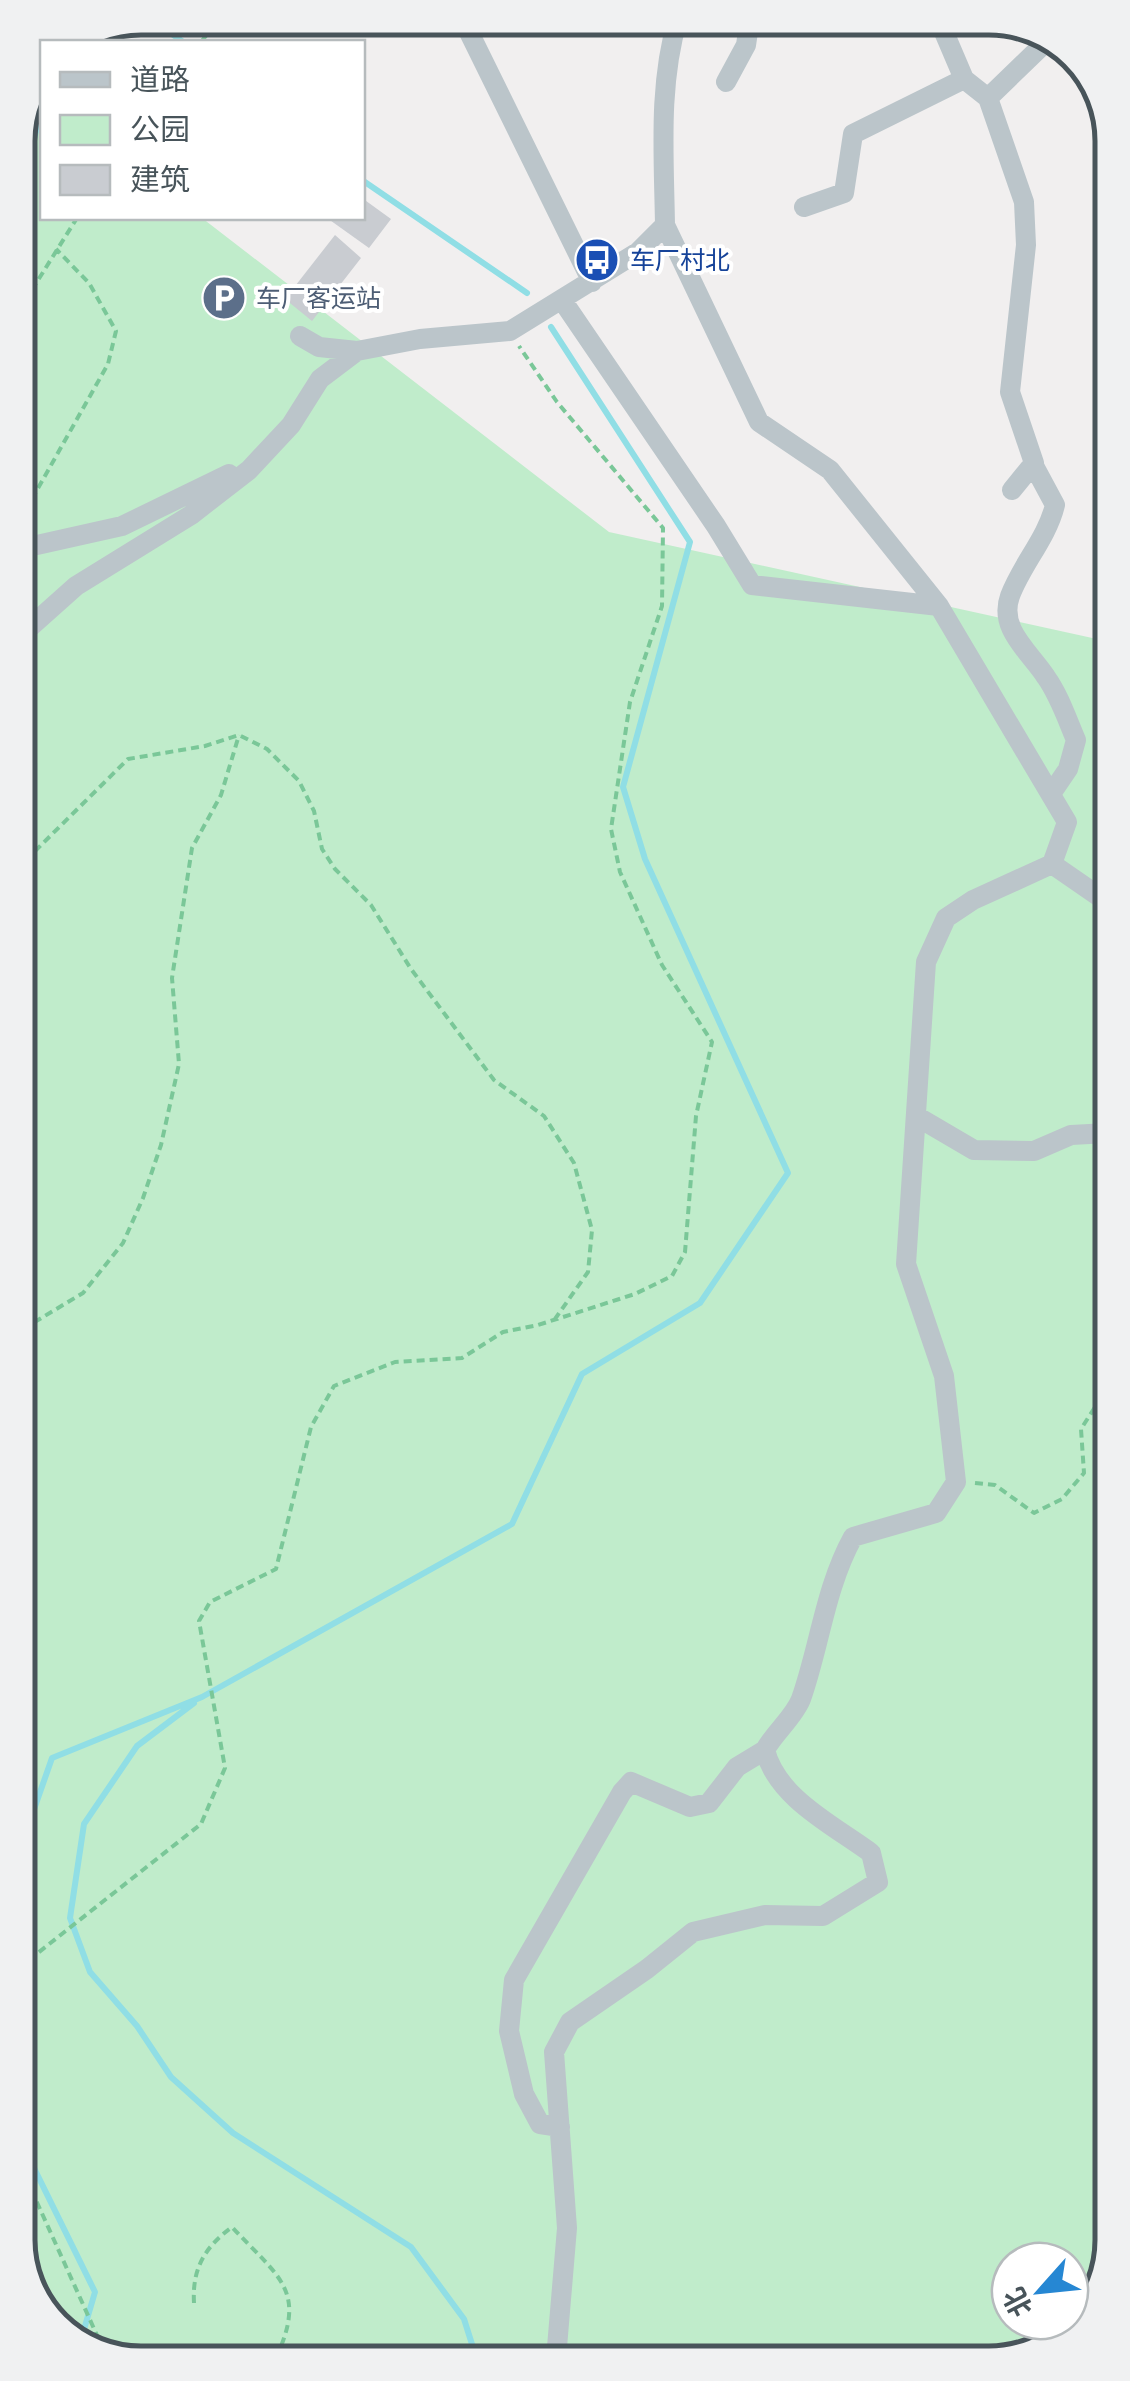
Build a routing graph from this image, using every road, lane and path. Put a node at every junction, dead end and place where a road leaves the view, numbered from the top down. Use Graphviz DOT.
graph roads {
  1 [pos="470,35"];
  2 [pos="673,35"];
  3 [pos="747,35"];
  4 [pos="945,35"];
  5 [pos="1040,48"];
  6 [pos="964,79"];
  7 [pos="726,82"];
  8 [pos="988,98"];
  9 [pos="804,207"];
  10 [pos="76,220"];
  11 [pos="664,225"];
  12 [pos="56,249"];
  13 [pos="592,282"];
  14 [pos="35,284"];
  15 [pos="562,300"];
  16 [pos="510,331"];
  17 [pos="300,336"];
  18 [pos="357,351"];
  19 [pos="262,456"];
  20 [pos="1033,464"];
  21 [pos="1012,490"];
  22 [pos="35,494"];
  23 [pos="35,546"];
  24 [pos="939,606"];
  25 [pos="35,623"];
  26 [pos="239,734"];
  27 [pos="1051,794"];
  28 [pos="35,851"];
  29 [pos="1052,864"];
  30 [pos="1095,894"];
  31 [pos="916,1116"];
  32 [pos="1095,1133"];
  33 [pos="554,1320"];
  34 [pos="35,1322"];
  35 [pos="1095,1407"];
  36 [pos="956,1482"];
  37 [pos="766,1750"];
  38 [pos="35,1955"];
  39 [pos="560,2127"];
  40 [pos="35,2198"];
  41 [pos="194,2303"];
  42 [pos="97,2336"];
  43 [pos="282,2346"];
  44 [pos="557,2346"];
  1 -- 13 [label="street"];
  2 -- 11 [label="street"];
  3 -- 7 [label="street"];
  4 -- 6 [label="street"];
  5 -- 8 [label="street"];
  6 -- 8 [label="street"];
  6 -- 9 [label="street"];
  8 -- 20 [label="street"];
  10 -- 12 [label="path"];
  11 -- 13 [label="street"];
  11 -- 24 [label="street"];
  12 -- 14 [label="path"];
  12 -- 22 [label="path"];
  13 -- 15 [label="street"];
  15 -- 16 [label="street"];
  15 -- 24 [label="street"];
  16 -- 18 [label="street"];
  16 -- 33 [label="path"];
  17 -- 18 [label="street"];
  18 -- 19 [label="street"];
  19 -- 23 [label="street"];
  19 -- 25 [label="street"];
  20 -- 21 [label="street"];
  20 -- 27 [label="street"];
  24 -- 27 [label="street"];
  26 -- 28 [label="path"];
  26 -- 33 [label="path"];
  26 -- 34 [label="path"];
  27 -- 29 [label="street"];
  29 -- 30 [label="street"];
  29 -- 31 [label="street"];
  31 -- 32 [label="street"];
  31 -- 36 [label="street"];
  33 -- 38 [label="path"];
  35 -- 36 [label="path"];
  36 -- 37 [label="street"];
  37 -- 39 [label="street"];
  37 -- 39 [label="street"];
  39 -- 44 [label="street"];
  40 -- 42 [label="path"];
  41 -- 43 [label="path"];
}
